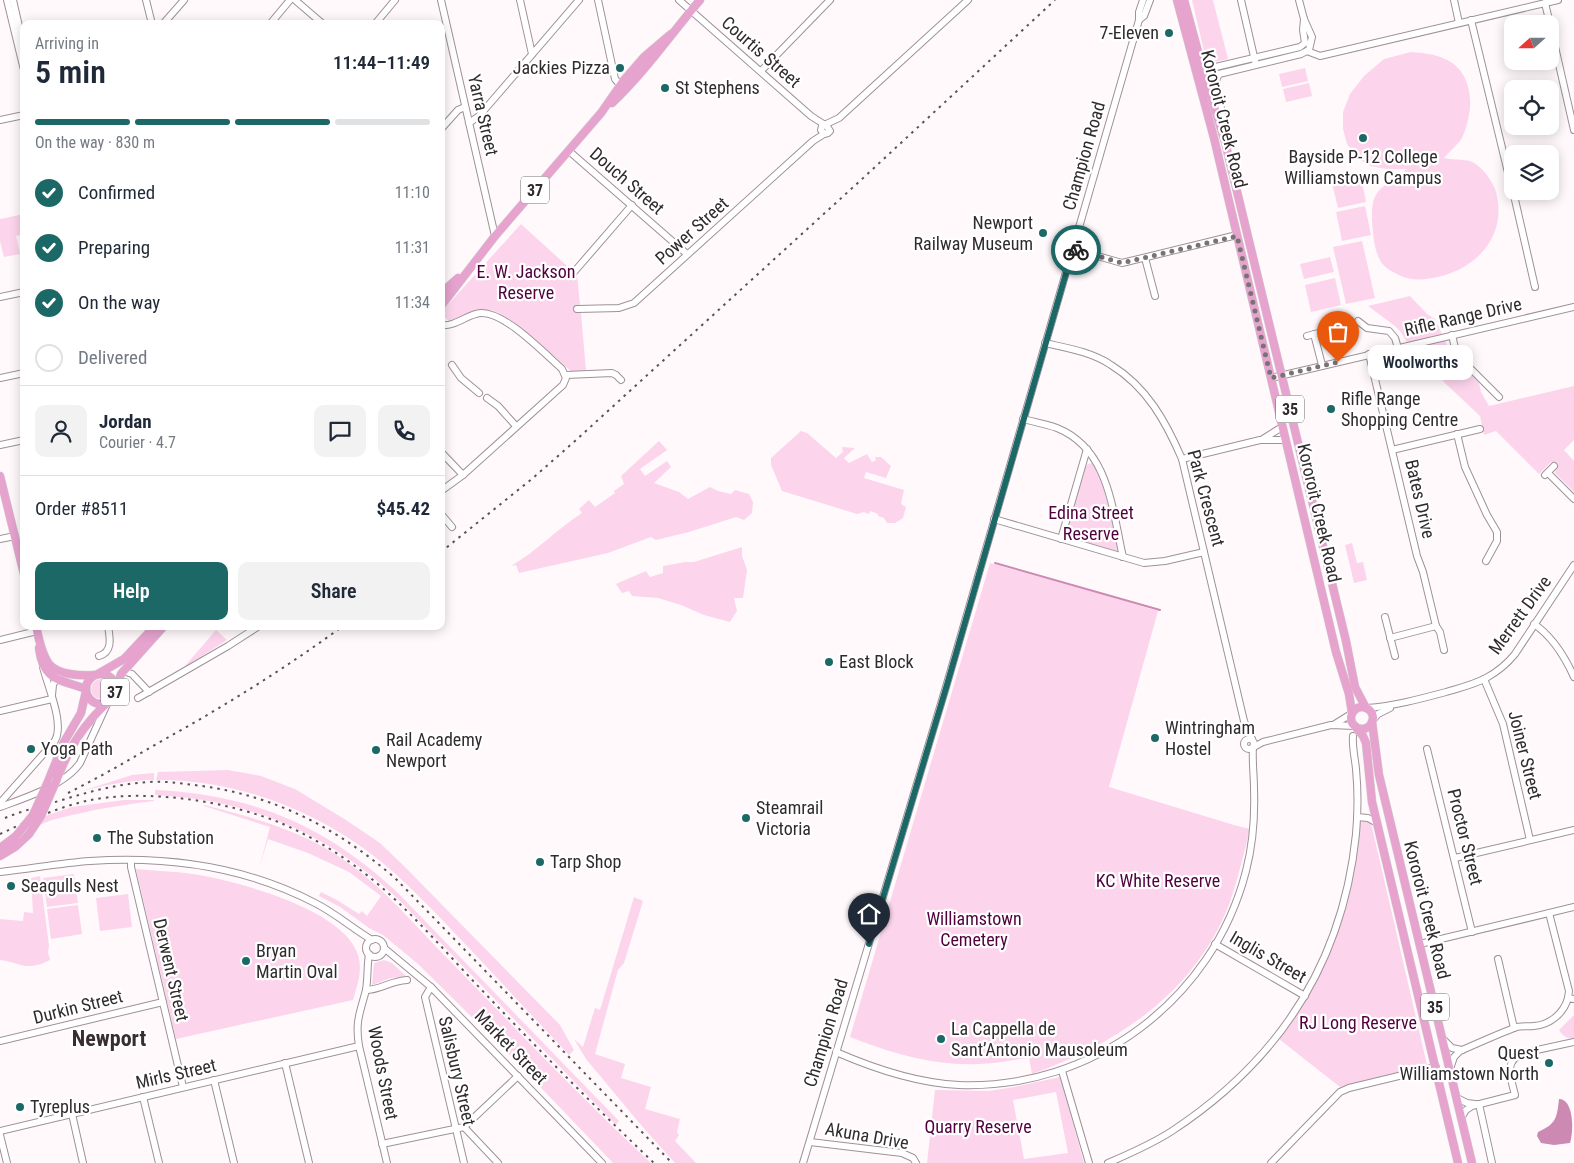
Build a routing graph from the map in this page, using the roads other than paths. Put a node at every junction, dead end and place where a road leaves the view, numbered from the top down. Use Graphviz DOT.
graph roads {
  1 [pos="7,0"];
  2 [pos="13,0"];
  3 [pos="146,0"];
  4 [pos="184,0"];
  5 [pos="290,0"];
  6 [pos="295,0"];
  7 [pos="395,0"];
  8 [pos="441,0"];
  9 [pos="520,0"];
  10 [pos="579,0"];
  11 [pos="598,0"];
  12 [pos="679,0"];
  13 [pos="700,0"];
  14 [pos="830,0"];
  15 [pos="968,0"];
  16 [pos="1143,0"];
  17 [pos="1150,0"];
  18 [pos="1177,0"];
  19 [pos="1184,0"];
  20 [pos="1240,0"];
  21 [pos="1299,0"];
  22 [pos="1454,0"];
  23 [pos="1558,0"];
  24 [pos="1545,3"];
  25 [pos="691,11"];
  26 [pos="1548,15"];
  27 [pos="151,20"];
  28 [pos="166,20"];
  29 [pos="273,20"];
  30 [pos="318,20"];
  31 [pos="378,20"];
  32 [pos="1139,20"];
  33 [pos="1471,20"];
  34 [pos="1459,23"];
  35 [pos="20,31"];
  36 [pos="1308,47"];
  37 [pos="20,54"];
  38 [pos="532,54"];
  39 [pos="1255,61"];
  40 [pos="1559,64"];
  41 [pos="1202,70"];
  42 [pos="761,71"];
  43 [pos="622,88"];
  44 [pos="466,107"];
  45 [pos="20,116"];
  46 [pos="0,120"];
  47 [pos="469,123"];
  48 [pos="445,125"];
  49 [pos="825,129"];
  50 [pos="1574,130"];
  51 [pos="1222,131"];
  52 [pos="1214,138"];
  53 [pos="569,151"];
  54 [pos="1504,154"];
  55 [pos="1515,200"];
  56 [pos="632,206"];
  57 [pos="495,236"];
  58 [pos="1237,236"];
  59 [pos="1073,249"];
  60 [pos="687,254"];
  61 [pos="1145,258"];
  62 [pos="469,268"];
  63 [pos="574,272"];
  64 [pos="1535,287"];
  65 [pos="445,289"];
  66 [pos="20,293"];
  67 [pos="1155,296"];
  68 [pos="0,297"];
  69 [pos="445,301"];
  70 [pos="1574,307"];
  71 [pos="577,309"];
  72 [pos="1358,321"];
  73 [pos="445,322"];
  74 [pos="454,324"];
  75 [pos="445,326"];
  76 [pos="1322,332"];
  77 [pos="1452,335"];
  78 [pos="1045,343"];
  79 [pos="1398,348"];
  80 [pos="1369,354"];
  81 [pos="452,365"];
  82 [pos="1322,365"];
  83 [pos="20,374"];
  84 [pos="1282,375"];
  85 [pos="566,376"];
  86 [pos="0,378"];
  87 [pos="1271,378"];
  88 [pos="621,380"];
  89 [pos="1490,388"];
  90 [pos="479,393"];
  91 [pos="1483,393"];
  92 [pos="1499,397"];
  93 [pos="487,398"];
  94 [pos="1023,419"];
  95 [pos="516,426"];
  96 [pos="1282,427"];
  97 [pos="1480,429"];
  98 [pos="1294,430"];
  99 [pos="1457,434"];
  100 [pos="1260,440"];
  101 [pos="20,441"];
  102 [pos="1286,442"];
  103 [pos="0,445"];
  104 [pos="1087,449"];
  105 [pos="1392,450"];
  106 [pos="445,456"];
  107 [pos="1182,459"];
  108 [pos="1554,466"];
  109 [pos="463,475"];
  110 [pos="0,476"];
  111 [pos="445,488"];
  112 [pos="1574,499"];
  113 [pos="445,519"];
  114 [pos="994,519"];
  115 [pos="452,528"];
  116 [pos="14,536"];
  117 [pos="0,539"];
  118 [pos="1061,539"];
  119 [pos="1204,552"];
  120 [pos="1123,557"];
  121 [pos="20,559"];
  122 [pos="1486,561"];
  123 [pos="1574,565"];
  124 [pos="1385,617"];
  125 [pos="1534,624"];
  126 [pos="1436,626"];
  127 [pos="34,630"];
  128 [pos="37,630"];
  129 [pos="37,630"];
  130 [pos="108,630"];
  131 [pos="151,630"];
  132 [pos="160,630"];
  133 [pos="253,630"];
  134 [pos="1390,638"];
  135 [pos="0,640"];
  136 [pos="1444,650"];
  137 [pos="99,656"];
  138 [pos="1395,656"];
  139 [pos="42,665"];
  140 [pos="62,671"];
  141 [pos="123,671"];
  142 [pos="97,674"];
  143 [pos="1574,677"];
  144 [pos="55,678"];
  145 [pos="1484,679"];
  146 [pos="116,689"];
  147 [pos="86,690"];
  148 [pos="149,692"];
  149 [pos="138,698"];
  150 [pos="52,699"];
  151 [pos="110,701"];
  152 [pos="1400,704"];
  153 [pos="1366,708"];
  154 [pos="0,711"];
  155 [pos="1352,714"];
  156 [pos="1372,721"];
  157 [pos="1331,725"];
  158 [pos="1355,726"];
  159 [pos="1353,736"];
  160 [pos="1250,744"];
  161 [pos="1428,749"];
  162 [pos="14,789"];
  163 [pos="21,799"];
  164 [pos="0,805"];
  165 [pos="1373,807"];
  166 [pos="1357,817"];
  167 [pos="1377,823"];
  168 [pos="1574,830"];
  169 [pos="1530,840"];
  170 [pos="0,848"];
  171 [pos="0,856"];
  172 [pos="1455,858"];
  173 [pos="131,860"];
  174 [pos="0,872"];
  175 [pos="1574,907"];
  176 [pos="1549,913"];
  177 [pos="350,927"];
  178 [pos="1472,932"];
  179 [pos="372,940"];
  180 [pos="1215,944"];
  181 [pos="1420,944"];
  182 [pos="367,946"];
  183 [pos="384,948"];
  184 [pos="369,954"];
  185 [pos="378,956"];
  186 [pos="394,957"];
  187 [pos="1498,959"];
  188 [pos="368,969"];
  189 [pos="407,980"];
  190 [pos="432,987"];
  191 [pos="366,990"];
  192 [pos="1305,996"];
  193 [pos="1571,998"];
  194 [pos="163,1002"];
  195 [pos="1514,1028"];
  196 [pos="1443,1038"];
  197 [pos="0,1041"];
  198 [pos="1574,1042"];
  199 [pos="359,1046"];
  200 [pos="1463,1050"];
  201 [pos="836,1052"];
  202 [pos="285,1063"];
  203 [pos="1436,1068"];
  204 [pos="1450,1069"];
  205 [pos="1062,1070"];
  206 [pos="518,1076"];
  207 [pos="214,1080"];
  208 [pos="182,1087"];
  209 [pos="143,1097"];
  210 [pos="1457,1098"];
  211 [pos="1478,1104"];
  212 [pos="72,1114"];
  213 [pos="1462,1118"];
  214 [pos="464,1127"];
  215 [pos="455,1128"];
  216 [pos="0,1131"];
  217 [pos="0,1135"];
  218 [pos="810,1142"];
  219 [pos="382,1144"];
  220 [pos="7,1163"];
  221 [pos="83,1163"];
  222 [pos="158,1163"];
  223 [pos="234,1163"];
  224 [pos="309,1163"];
  225 [pos="387,1163"];
  226 [pos="464,1163"];
  227 [pos="498,1163"];
  228 [pos="602,1163"];
  229 [pos="803,1163"];
  230 [pos="916,1163"];
  231 [pos="1089,1163"];
  232 [pos="1108,1163"];
  233 [pos="1271,1163"];
  234 [pos="1458,1163"];
  235 [pos="1472,1163"];
  236 [pos="1492,1163"];
  1 -- 37 [label="street"];
  2 -- 35 [label="street"];
  3 -- 27 [label="street"];
  4 -- 28 [label="street"];
  5 -- 29 [label="street"];
  6 -- 30 [label="street"];
  7 -- 31 [label="street"];
  8 -- 44 [label="street, Yarra Street"];
  9 -- 38 [label="street"];
  10 -- 38 [label="street"];
  11 -- 43 [label="street"];
  12 -- 25 [label="street, Courtis Street"];
  13 -- 25 [label="main road, 37"];
  14 -- 42 [label="street"];
  15 -- 49 [label="street, Power Street"];
  16 -- 32 [label="street, Champion Road"];
  17 -- 32 [label="street, Champion Road"];
  18 -- 52 [label="main road, Kororoit Creek Road / 35"];
  19 -- 41 [label="main road, Kororoit Creek Road / 35"];
  20 -- 39 [label="street"];
  21 -- 36 [label="street"];
  22 -- 34 [label="street"];
  23 -- 24 [label="street"];
  24 -- 26 [label="street"];
  24 -- 33 [label="street"];
  25 -- 42 [label="street, Courtis Street"];
  25 -- 43 [label="main road, 37"];
  32 -- 59 [label="street, Champion Road"];
  33 -- 34 [label="street"];
  33 -- 54 [label="street"];
  34 -- 36 [label="street"];
  36 -- 39 [label="street"];
  38 -- 47 [label="street"];
  39 -- 41 [label="street"];
  39 -- 51 [label="street"];
  40 -- 50 [label="street"];
  41 -- 51 [label="main road, Kororoit Creek Road / 35"];
  42 -- 49 [label="street, Courtis Street"];
  43 -- 53 [label="main road, 37"];
  44 -- 47 [label="street, Yarra Street"];
  44 -- 48 [label="street"];
  45 -- 46 [label="street"];
  47 -- 57 [label="street, Yarra Street"];
  49 -- 60 [label="street, Power Street"];
  51 -- 52 [label="main road"];
  51 -- 84 [label="main road, Kororoit Creek Road / 35"];
  52 -- 58 [label="main road, Kororoit Creek Road / 35"];
  53 -- 56 [label="street, Douch Street"];
  53 -- 57 [label="main road, 37"];
  55 -- 64 [label="street"];
  56 -- 60 [label="street, Douch Street"];
  56 -- 63 [label="street"];
  57 -- 62 [label="main road, 37"];
  58 -- 61 [label="street"];
  58 -- 87 [label="main road, Kororoit Creek Road / 35"];
  59 -- 61 [label="street"];
  59 -- 78 [label="street, Champion Road"];
  60 -- 71 [label="street, Power Street"];
  61 -- 67 [label="street"];
  62 -- 65 [label="main road, 37"];
  62 -- 69 [label="main road, 37"];
  66 -- 68 [label="street"];
  70 -- 77 [label="street, Rifle Range Drive"];
  72 -- 79 [label="street"];
  73 -- 74 [label="street"];
  74 -- 75 [label="street"];
  74 -- 85 [label="street"];
  76 -- 82 [label="street"];
  77 -- 79 [label="street, Rifle Range Drive"];
  77 -- 89 [label="street"];
  78 -- 94 [label="street, Champion Road"];
  78 -- 107 [label="street, Park Crescent"];
  79 -- 80 [label="street, Rifle Range Drive"];
  80 -- 82 [label="street, Rifle Range Drive"];
  80 -- 105 [label="street, Bates Drive"];
  81 -- 90 [label="street"];
  82 -- 84 [label="street, Rifle Range Drive"];
  83 -- 86 [label="street"];
  84 -- 87 [label="street, Rifle Range Drive"];
  84 -- 98 [label="main road, Kororoit Creek Road / 35"];
  85 -- 88 [label="street"];
  85 -- 95 [label="street"];
  87 -- 96 [label="main road, Kororoit Creek Road / 35"];
  89 -- 91 [label="street"];
  89 -- 92 [label="street"];
  93 -- 95 [label="street"];
  94 -- 104 [label="street"];
  94 -- 114 [label="street, Champion Road"];
  95 -- 109 [label="street"];
  96 -- 100 [label="street"];
  96 -- 102 [label="main road, Kororoit Creek Road / 35"];
  97 -- 99 [label="street"];
  98 -- 102 [label="main road"];
  98 -- 153 [label="main road, Kororoit Creek Road / 35"];
  99 -- 105 [label="street"];
  99 -- 122 [label="street"];
  100 -- 102 [label="street"];
  100 -- 107 [label="street"];
  101 -- 103 [label="street"];
  102 -- 155 [label="main road, Kororoit Creek Road / 35"];
  104 -- 118 [label="street"];
  104 -- 120 [label="street"];
  105 -- 126 [label="street, Bates Drive"];
  106 -- 109 [label="street"];
  107 -- 119 [label="street, Park Crescent"];
  108 -- 112 [label="street"];
  109 -- 111 [label="street"];
  110 -- 116 [label="main road"];
  113 -- 115 [label="street"];
  114 -- 118 [label="street"];
  114 -- 201 [label="street, Champion Road"];
  116 -- 117 [label="street"];
  116 -- 121 [label="main road"];
  118 -- 120 [label="street"];
  119 -- 120 [label="street"];
  119 -- 160 [label="street, Park Crescent"];
  123 -- 125 [label="street, Merrett Drive"];
  124 -- 134 [label="street"];
  125 -- 143 [label="street"];
  125 -- 145 [label="street, Merrett Drive"];
  126 -- 134 [label="street"];
  126 -- 136 [label="street, Bates Drive"];
  127 -- 135 [label="street"];
  128 -- 139 [label="main road"];
  129 -- 140 [label="main road"];
  130 -- 137 [label="street"];
  131 -- 142 [label="main road, 37"];
  132 -- 141 [label="main road, 37"];
  133 -- 148 [label="street"];
  134 -- 138 [label="street"];
  139 -- 144 [label="main road"];
  139 -- 150 [label="street"];
  140 -- 142 [label="main road"];
  140 -- 144 [label="street"];
  141 -- 146 [label="main road, 37"];
  141 -- 148 [label="street"];
  142 -- 146 [label="main road, 37"];
  142 -- 147 [label="main road, 37"];
  144 -- 147 [label="main road"];
  144 -- 150 [label="street"];
  145 -- 152 [label="street, Merrett Drive"];
  145 -- 169 [label="street, Joiner Street"];
  146 -- 151 [label="main road, 37"];
  147 -- 151 [label="main road, 37"];
  147 -- 170 [label="main road, 37, bridge"];
  148 -- 149 [label="street"];
  150 -- 154 [label="street"];
  150 -- 162 [label="street"];
  151 -- 163 [label="street"];
  151 -- 171 [label="main road, 37, bridge"];
  152 -- 153 [label="street, Merrett Drive"];
  152 -- 156 [label="street, Merrett Drive"];
  153 -- 155 [label="main road"];
  153 -- 156 [label="main road, 35"];
  155 -- 157 [label="street"];
  155 -- 158 [label="main road, 35"];
  156 -- 158 [label="main road"];
  156 -- 181 [label="main road, Kororoit Creek Road / 35"];
  157 -- 158 [label="street"];
  157 -- 160 [label="street"];
  158 -- 165 [label="main road, Kororoit Creek Road / 35"];
  159 -- 166 [label="street"];
  160 -- 180 [label="street"];
  161 -- 172 [label="street, Proctor Street"];
  162 -- 163 [label="street"];
  162 -- 164 [label="street"];
  163 -- 164 [label="street"];
  165 -- 166 [label="street"];
  165 -- 167 [label="main road, Kororoit Creek Road / 35"];
  166 -- 167 [label="street"];
  166 -- 192 [label="street"];
  167 -- 203 [label="main road, Kororoit Creek Road / 35"];
  168 -- 169 [label="street"];
  169 -- 172 [label="street"];
  172 -- 178 [label="street, Proctor Street"];
  173 -- 174 [label="street"];
  173 -- 177 [label="street"];
  173 -- 194 [label="street, Derwent Street"];
  175 -- 176 [label="street"];
  176 -- 178 [label="street"];
  176 -- 193 [label="street"];
  177 -- 179 [label="street"];
  177 -- 182 [label="street"];
  178 -- 181 [label="street"];
  179 -- 182 [label="street"];
  179 -- 183 [label="street"];
  180 -- 192 [label="street, Inglis Street"];
  180 -- 205 [label="street"];
  181 -- 196 [label="main road, Kororoit Creek Road / 35"];
  182 -- 184 [label="street"];
  183 -- 185 [label="street"];
  183 -- 186 [label="street, Market Street"];
  184 -- 185 [label="street"];
  184 -- 188 [label="street, Woods Street"];
  185 -- 186 [label="street, Market Street"];
  185 -- 188 [label="street, Woods Street"];
  186 -- 190 [label="street, Market Street"];
  187 -- 195 [label="street"];
  188 -- 191 [label="street, Woods Street"];
  189 -- 191 [label="street"];
  190 -- 206 [label="street, Market Street"];
  190 -- 215 [label="street, Salisbury Street"];
  191 -- 199 [label="street, Woods Street"];
  192 -- 232 [label="street"];
  193 -- 195 [label="street"];
  194 -- 197 [label="street, Durkin Street"];
  194 -- 208 [label="street, Derwent Street"];
  195 -- 200 [label="street"];
  196 -- 200 [label="street"];
  196 -- 204 [label="main road, Kororoit Creek Road / 35"];
  198 -- 211 [label="street"];
  199 -- 202 [label="street, Mirls Street"];
  199 -- 219 [label="street, Woods Street"];
  200 -- 204 [label="street"];
  201 -- 205 [label="street"];
  201 -- 218 [label="street, Champion Road"];
  202 -- 207 [label="street, Mirls Street"];
  202 -- 224 [label="street"];
  203 -- 233 [label="street"];
  203 -- 234 [label="main road, Kororoit Creek Road / 35"];
  204 -- 210 [label="main road, Kororoit Creek Road / 35"];
  205 -- 231 [label="street"];
  206 -- 214 [label="street"];
  206 -- 228 [label="street, Market Street"];
  207 -- 208 [label="street, Mirls Street"];
  207 -- 223 [label="street"];
  208 -- 209 [label="street, Mirls Street"];
  209 -- 212 [label="street, Mirls Street"];
  209 -- 222 [label="street"];
  210 -- 211 [label="street"];
  210 -- 213 [label="main road, Kororoit Creek Road / 35"];
  211 -- 213 [label="street"];
  211 -- 236 [label="street"];
  212 -- 216 [label="street, Mirls Street"];
  212 -- 221 [label="street"];
  213 -- 235 [label="main road, Kororoit Creek Road / 35"];
  214 -- 215 [label="street"];
  214 -- 227 [label="street"];
  215 -- 219 [label="street"];
  215 -- 226 [label="street, Salisbury Street"];
  217 -- 220 [label="street"];
  218 -- 229 [label="street, Champion Road"];
  218 -- 230 [label="street, Akuna Drive"];
  219 -- 225 [label="street, Woods Street"];
}
